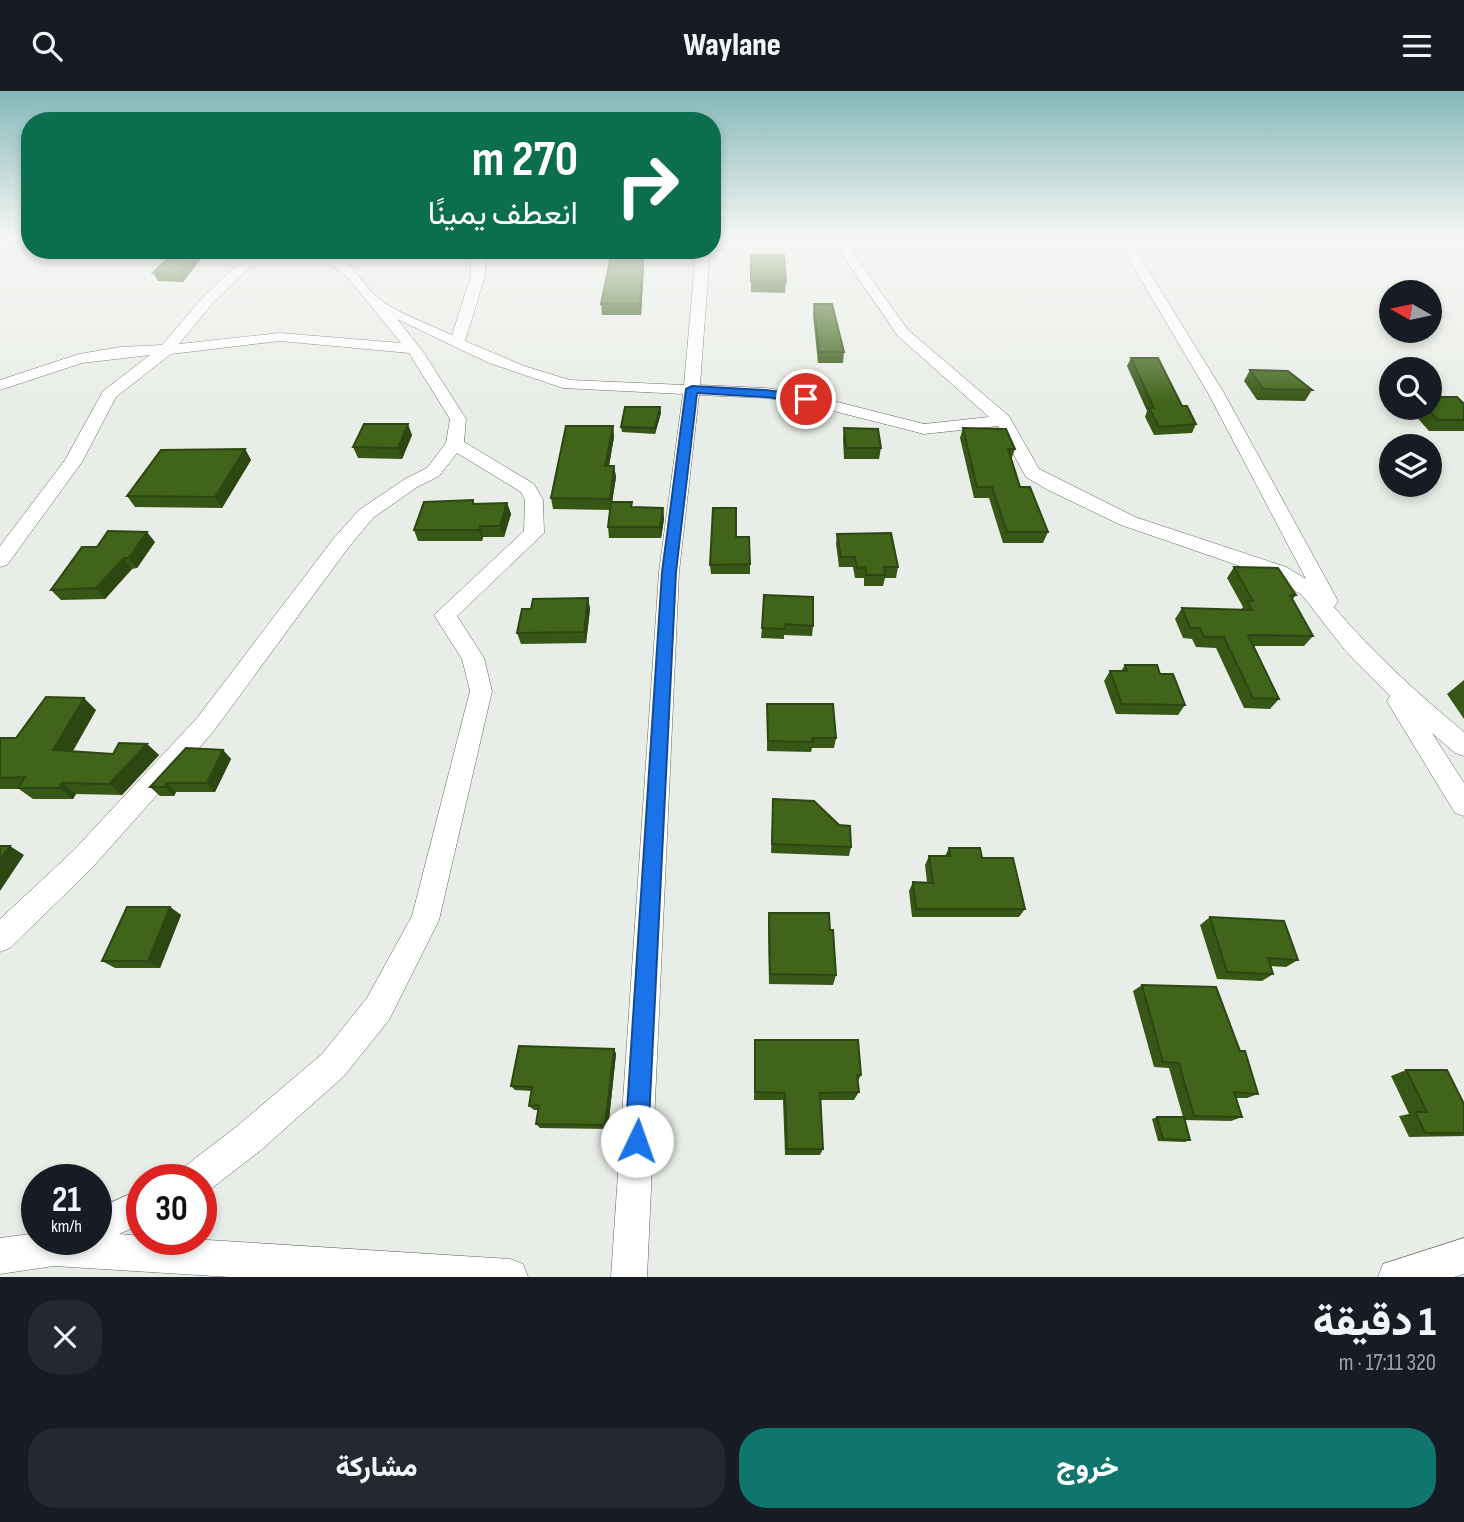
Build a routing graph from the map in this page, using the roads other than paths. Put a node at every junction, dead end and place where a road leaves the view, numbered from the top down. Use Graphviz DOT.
graph roads {
  1 [pos="217,291"];
  2 [pos="366,291"];
  3 [pos="473,291"];
  4 [pos="700,291"];
  5 [pos="874,291"];
  6 [pos="1154,291"];
  7 [pos="375,303"];
  8 [pos="457,343"];
  9 [pos="167,349"];
  10 [pos="413,349"];
  11 [pos="0,385"];
  12 [pos="692,389"];
  13 [pos="1003,420"];
  14 [pos="455,444"];
  15 [pos="0,560"];
  16 [pos="1352,643"];
  17 [pos="1380,670"];
  18 [pos="1464,746"];
  19 [pos="1464,805"];
  20 [pos="0,939"];
  21 [pos="216,1164"];
  22 [pos="112,1247"];
  23 [pos="21,1252"];
  24 [pos="0,1256"];
  25 [pos="1464,1256"];
  26 [pos="510,1277"];
  27 [pos="629,1277"];
  28 [pos="1396,1277"];
  1 -- 9 [label="street"];
  2 -- 7 [label="street"];
  3 -- 8 [label="street"];
  4 -- 12 [label="street"];
  5 -- 13 [label="street"];
  6 -- 16 [label="street"];
  7 -- 8 [label="street"];
  7 -- 10 [label="street"];
  8 -- 12 [label="street"];
  9 -- 10 [label="street"];
  9 -- 11 [label="street"];
  9 -- 15 [label="street"];
  10 -- 14 [label="street"];
  12 -- 13 [label="street"];
  12 -- 27 [label="street"];
  13 -- 16 [label="street"];
  14 -- 20 [label="street"];
  14 -- 21 [label="street"];
  16 -- 17 [label="street"];
  17 -- 18 [label="street"];
  17 -- 19 [label="street"];
  22 -- 26 [label="street"];
  23 -- 24 [label="street"];
  25 -- 28 [label="street"];
}
